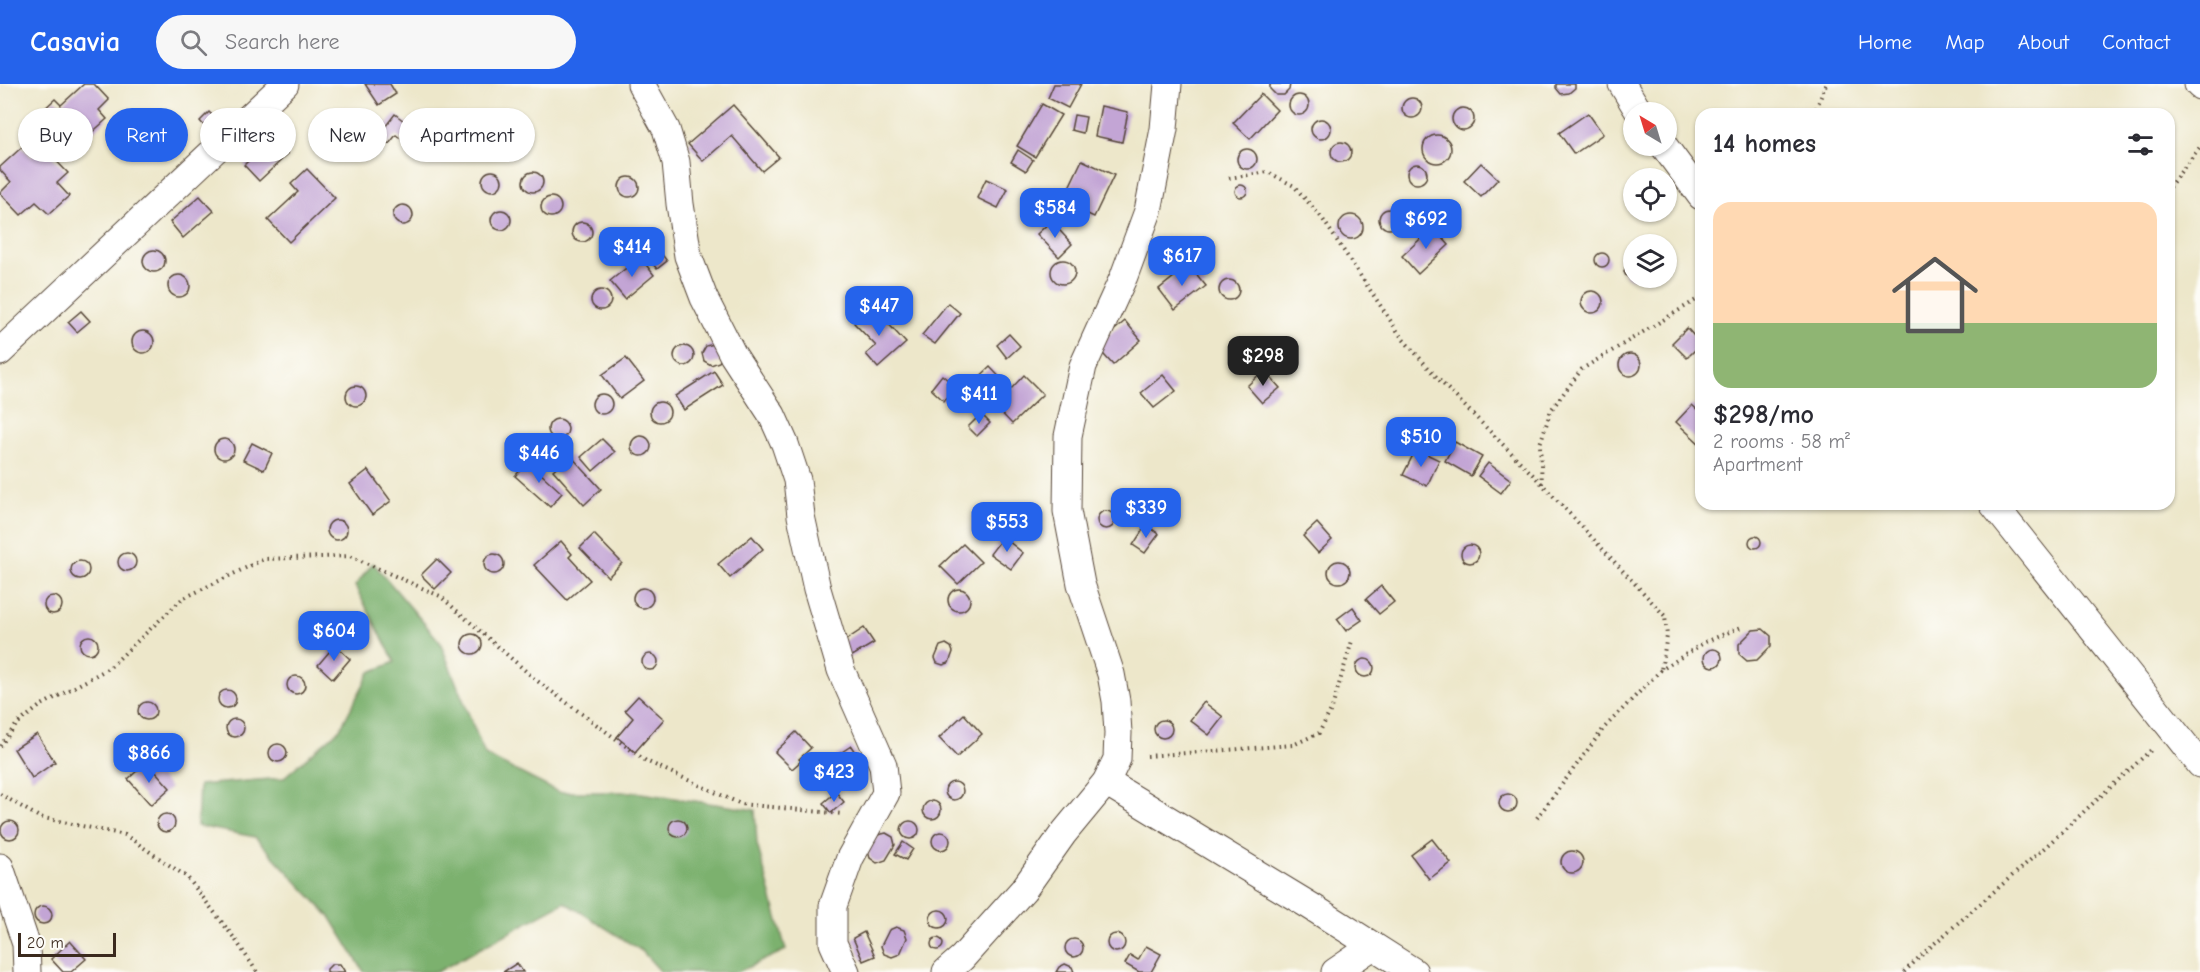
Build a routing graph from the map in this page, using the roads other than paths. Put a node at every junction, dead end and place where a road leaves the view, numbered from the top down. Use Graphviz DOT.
graph roads {
  1 [pos="285,84"];
  2 [pos="641,84"];
  3 [pos="1167,84"];
  4 [pos="1622,84"];
  5 [pos="1633,102"];
  6 [pos="1671,156"];
  7 [pos="1695,188"];
  8 [pos="0,352"];
  9 [pos="1998,510"];
  10 [pos="2200,764"];
  11 [pos="1111,771"];
  12 [pos="0,867"];
  13 [pos="1373,946"];
  14 [pos="27,972"];
  15 [pos="846,972"];
  16 [pos="946,972"];
  17 [pos="1335,972"];
  18 [pos="1414,972"];
  1 -- 8 [label="street"];
  2 -- 15 [label="street"];
  3 -- 11 [label="street"];
  4 -- 5 [label="street"];
  6 -- 7 [label="street"];
  9 -- 10 [label="street"];
  11 -- 13 [label="street"];
  11 -- 16 [label="street"];
  12 -- 14 [label="street"];
  13 -- 17 [label="street"];
  13 -- 18 [label="street"];
}
